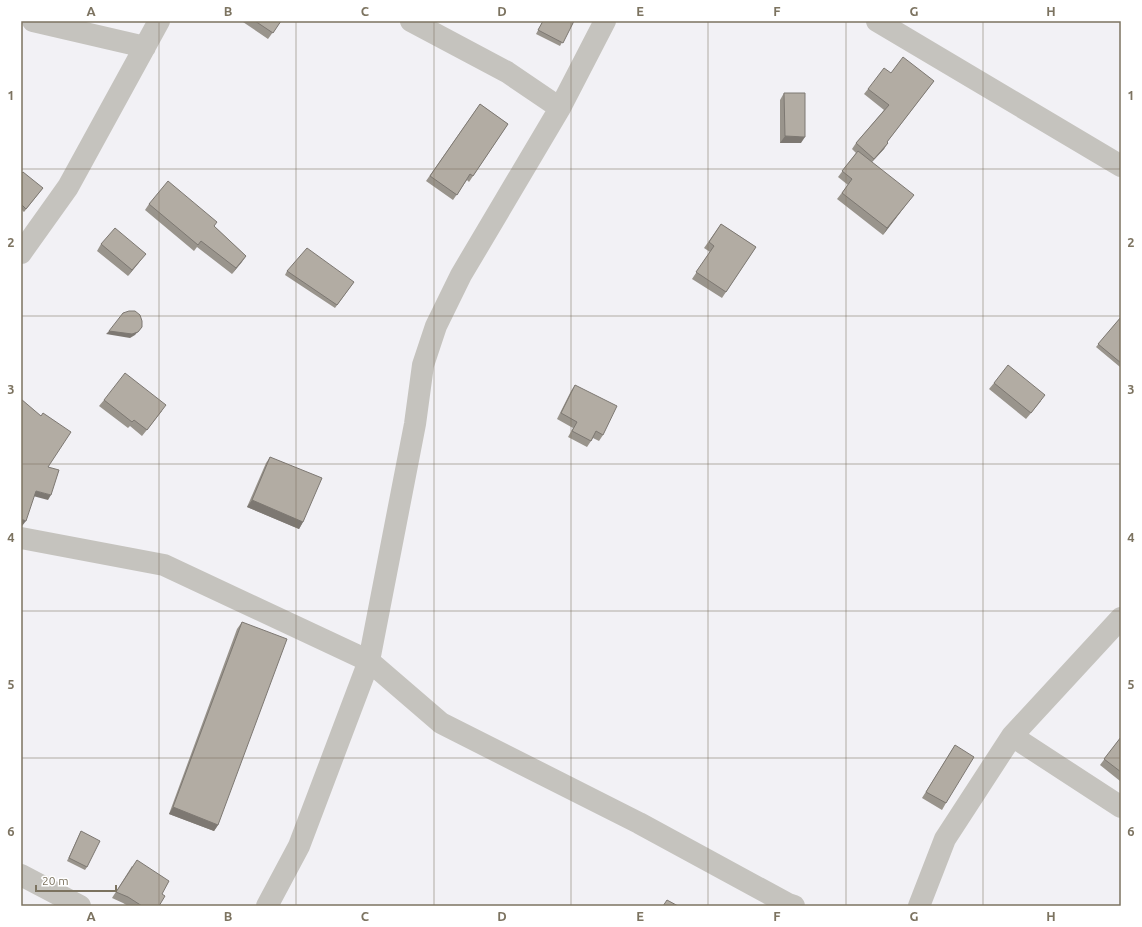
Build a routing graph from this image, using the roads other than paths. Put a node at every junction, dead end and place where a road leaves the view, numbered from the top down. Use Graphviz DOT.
graph roads {
  1 [pos="33,21"];
  2 [pos="159,21"];
  3 [pos="411,21"];
  4 [pos="605,21"];
  5 [pos="877,21"];
  6 [pos="145,47"];
  7 [pos="560,108"];
  8 [pos="1121,166"];
  9 [pos="21,253"];
  10 [pos="21,538"];
  11 [pos="1121,618"];
  12 [pos="370,661"];
  13 [pos="1012,736"];
  14 [pos="1121,807"];
  15 [pos="21,875"];
  16 [pos="80,906"];
  17 [pos="267,906"];
  18 [pos="794,906"];
  19 [pos="919,906"];
  1 -- 6 [label="street"];
  2 -- 6 [label="street"];
  3 -- 7 [label="street"];
  4 -- 7 [label="street"];
  5 -- 8 [label="street"];
  6 -- 9 [label="street"];
  7 -- 12 [label="street"];
  10 -- 12 [label="street"];
  11 -- 13 [label="street"];
  12 -- 17 [label="street"];
  12 -- 18 [label="street"];
  13 -- 14 [label="street"];
  13 -- 19 [label="street"];
  15 -- 16 [label="street"];
}
